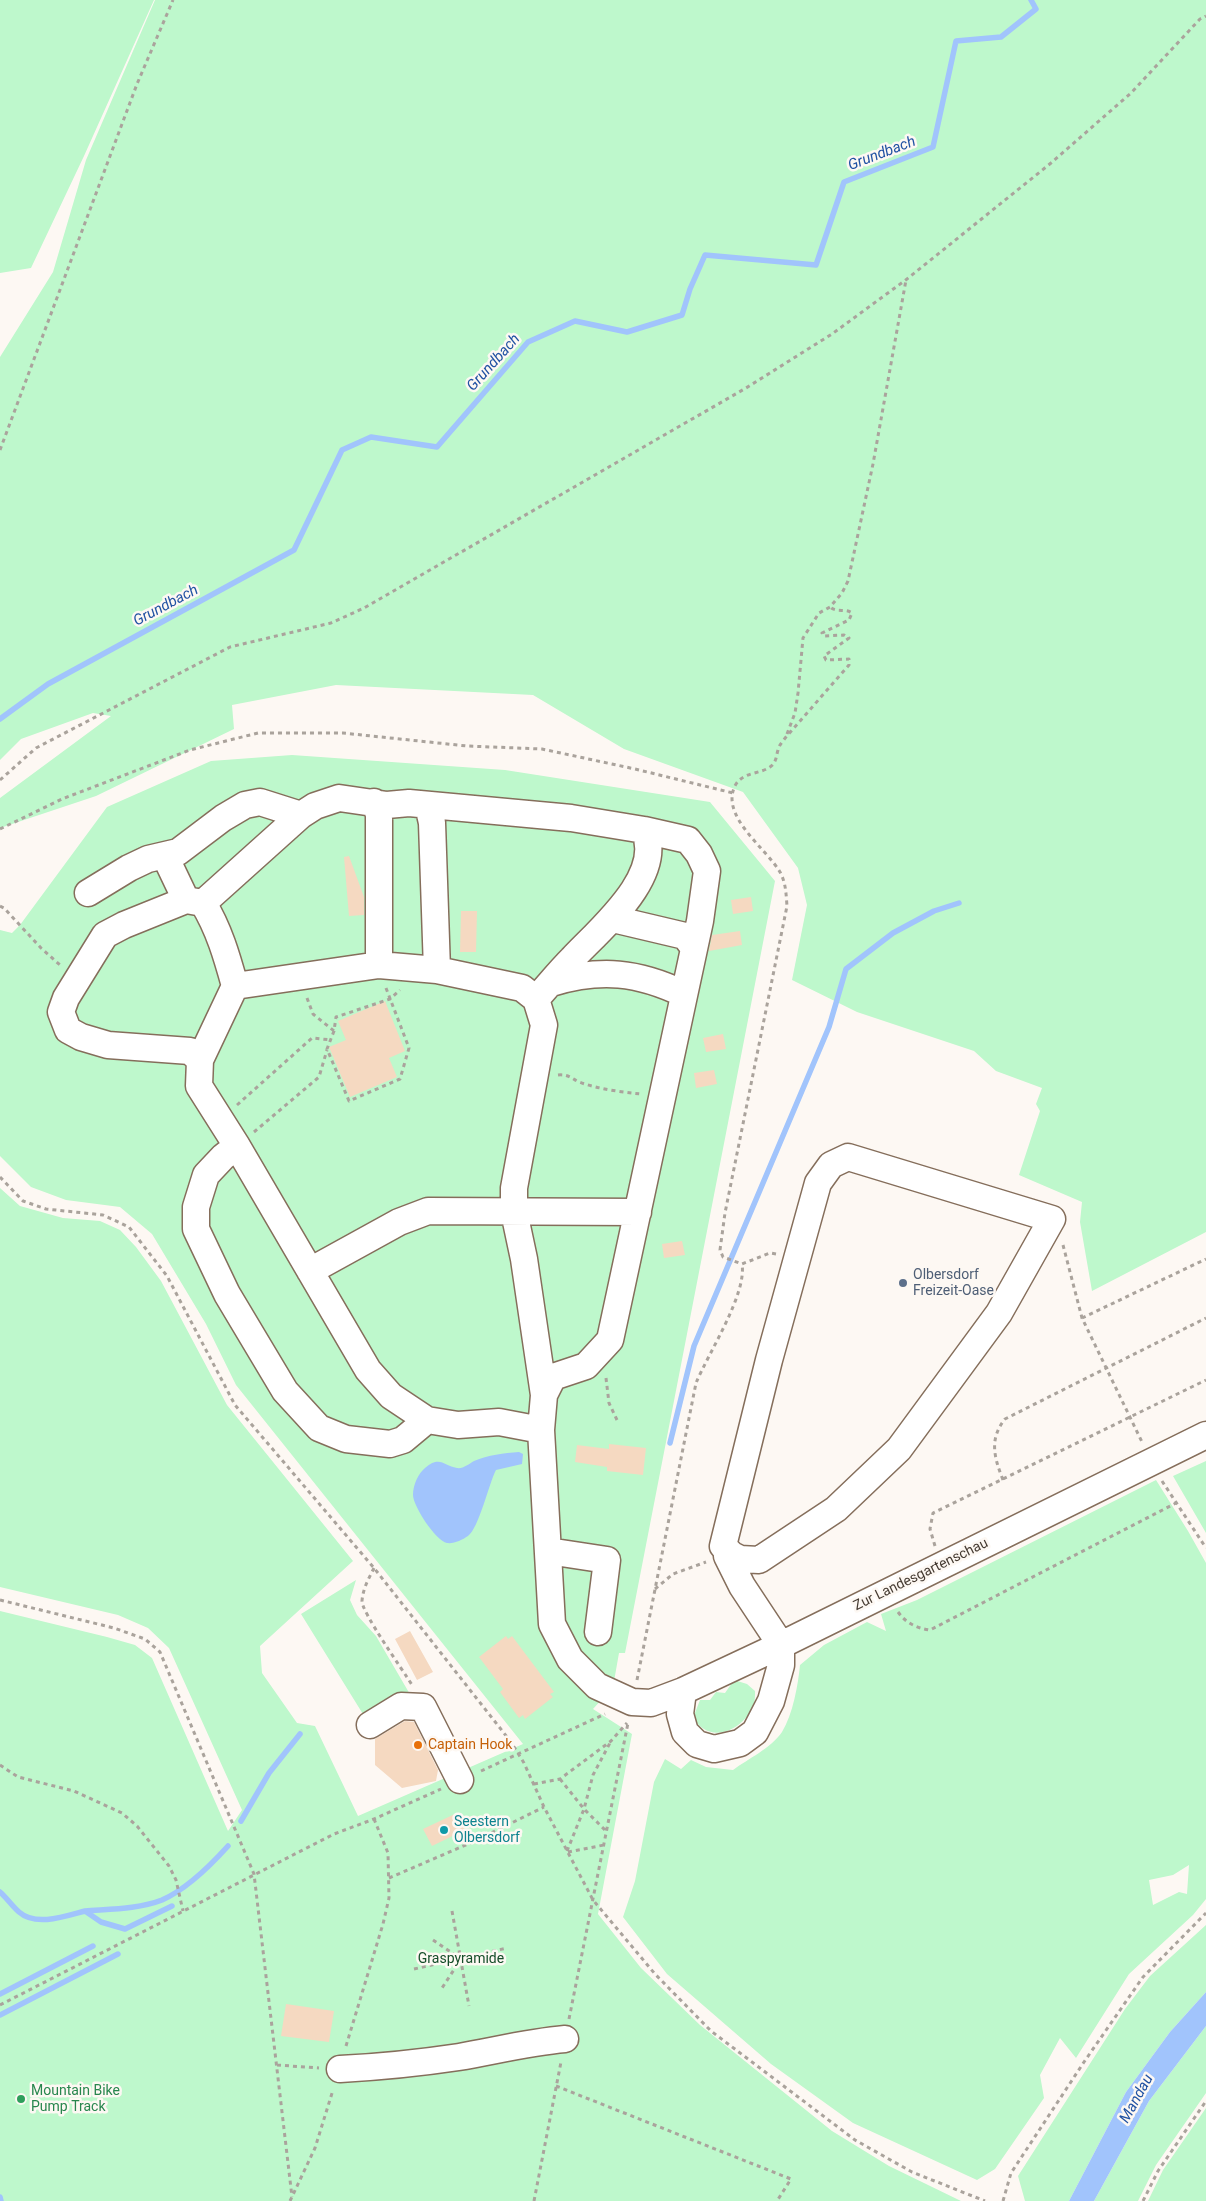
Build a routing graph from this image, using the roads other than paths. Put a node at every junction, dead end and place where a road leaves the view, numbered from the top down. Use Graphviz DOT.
graph roads {
  1 [pos="374,802"];
  2 [pos="428,805"];
  3 [pos="302,815"];
  4 [pos="644,830"];
  5 [pos="165,856"];
  6 [pos="88,893"];
  7 [pos="194,902"];
  8 [pos="613,919"];
  9 [pos="694,948"];
  10 [pos="380,965"];
  11 [pos="437,970"];
  12 [pos="235,986"];
  13 [pos="544,991"];
  14 [pos="684,994"];
  15 [pos="200,1060"];
  16 [pos="237,1146"];
  17 [pos="514,1212"];
  18 [pos="638,1212"];
  19 [pos="310,1271"];
  20 [pos="544,1395"];
  21 [pos="427,1420"];
  22 [pos="541,1430"];
  23 [pos="1206,1435"];
  24 [pos="548,1552"];
  25 [pos="727,1556"];
  26 [pos="759,1560"];
  27 [pos="761,1615"];
  28 [pos="598,1632"];
  29 [pos="781,1645"];
  30 [pos="684,1691"];
  31 [pos="370,1725"];
  32 [pos="460,1780"];
  33 [pos="565,2039"];
  34 [pos="340,2069"];
  1 -- 2 [label="street"];
  1 -- 3 [label="street"];
  1 -- 10 [label="street"];
  2 -- 4 [label="street"];
  2 -- 11 [label="street"];
  3 -- 5 [label="street"];
  3 -- 7 [label="street"];
  4 -- 8 [label="street"];
  4 -- 9 [label="street"];
  5 -- 6 [label="street"];
  5 -- 7 [label="street"];
  7 -- 12 [label="street"];
  7 -- 15 [label="street"];
  8 -- 9 [label="street"];
  8 -- 13 [label="street"];
  9 -- 14 [label="street"];
  10 -- 11 [label="street"];
  10 -- 12 [label="street"];
  11 -- 13 [label="street"];
  12 -- 15 [label="street"];
  13 -- 14 [label="street"];
  13 -- 17 [label="street"];
  14 -- 18 [label="street"];
  15 -- 16 [label="street"];
  16 -- 19 [label="street"];
  16 -- 21 [label="street"];
  17 -- 18 [label="street"];
  17 -- 19 [label="street"];
  17 -- 20 [label="street"];
  18 -- 20 [label="street"];
  19 -- 21 [label="street"];
  20 -- 22 [label="street"];
  21 -- 22 [label="street"];
  22 -- 24 [label="street"];
  23 -- 29 [label="street, Zur Landesgartenschau"];
  24 -- 28 [label="street"];
  24 -- 30 [label="street, Zur Landesgartenschau"];
  25 -- 27 [label="street"];
  26 -- 26 [label="street"];
  26 -- 27 [label="street"];
  27 -- 29 [label="street"];
  29 -- 30 [label="street, Zur Landesgartenschau"];
  29 -- 30 [label="street"];
  31 -- 32 [label="street"];
  33 -- 34 [label="street"];
}
